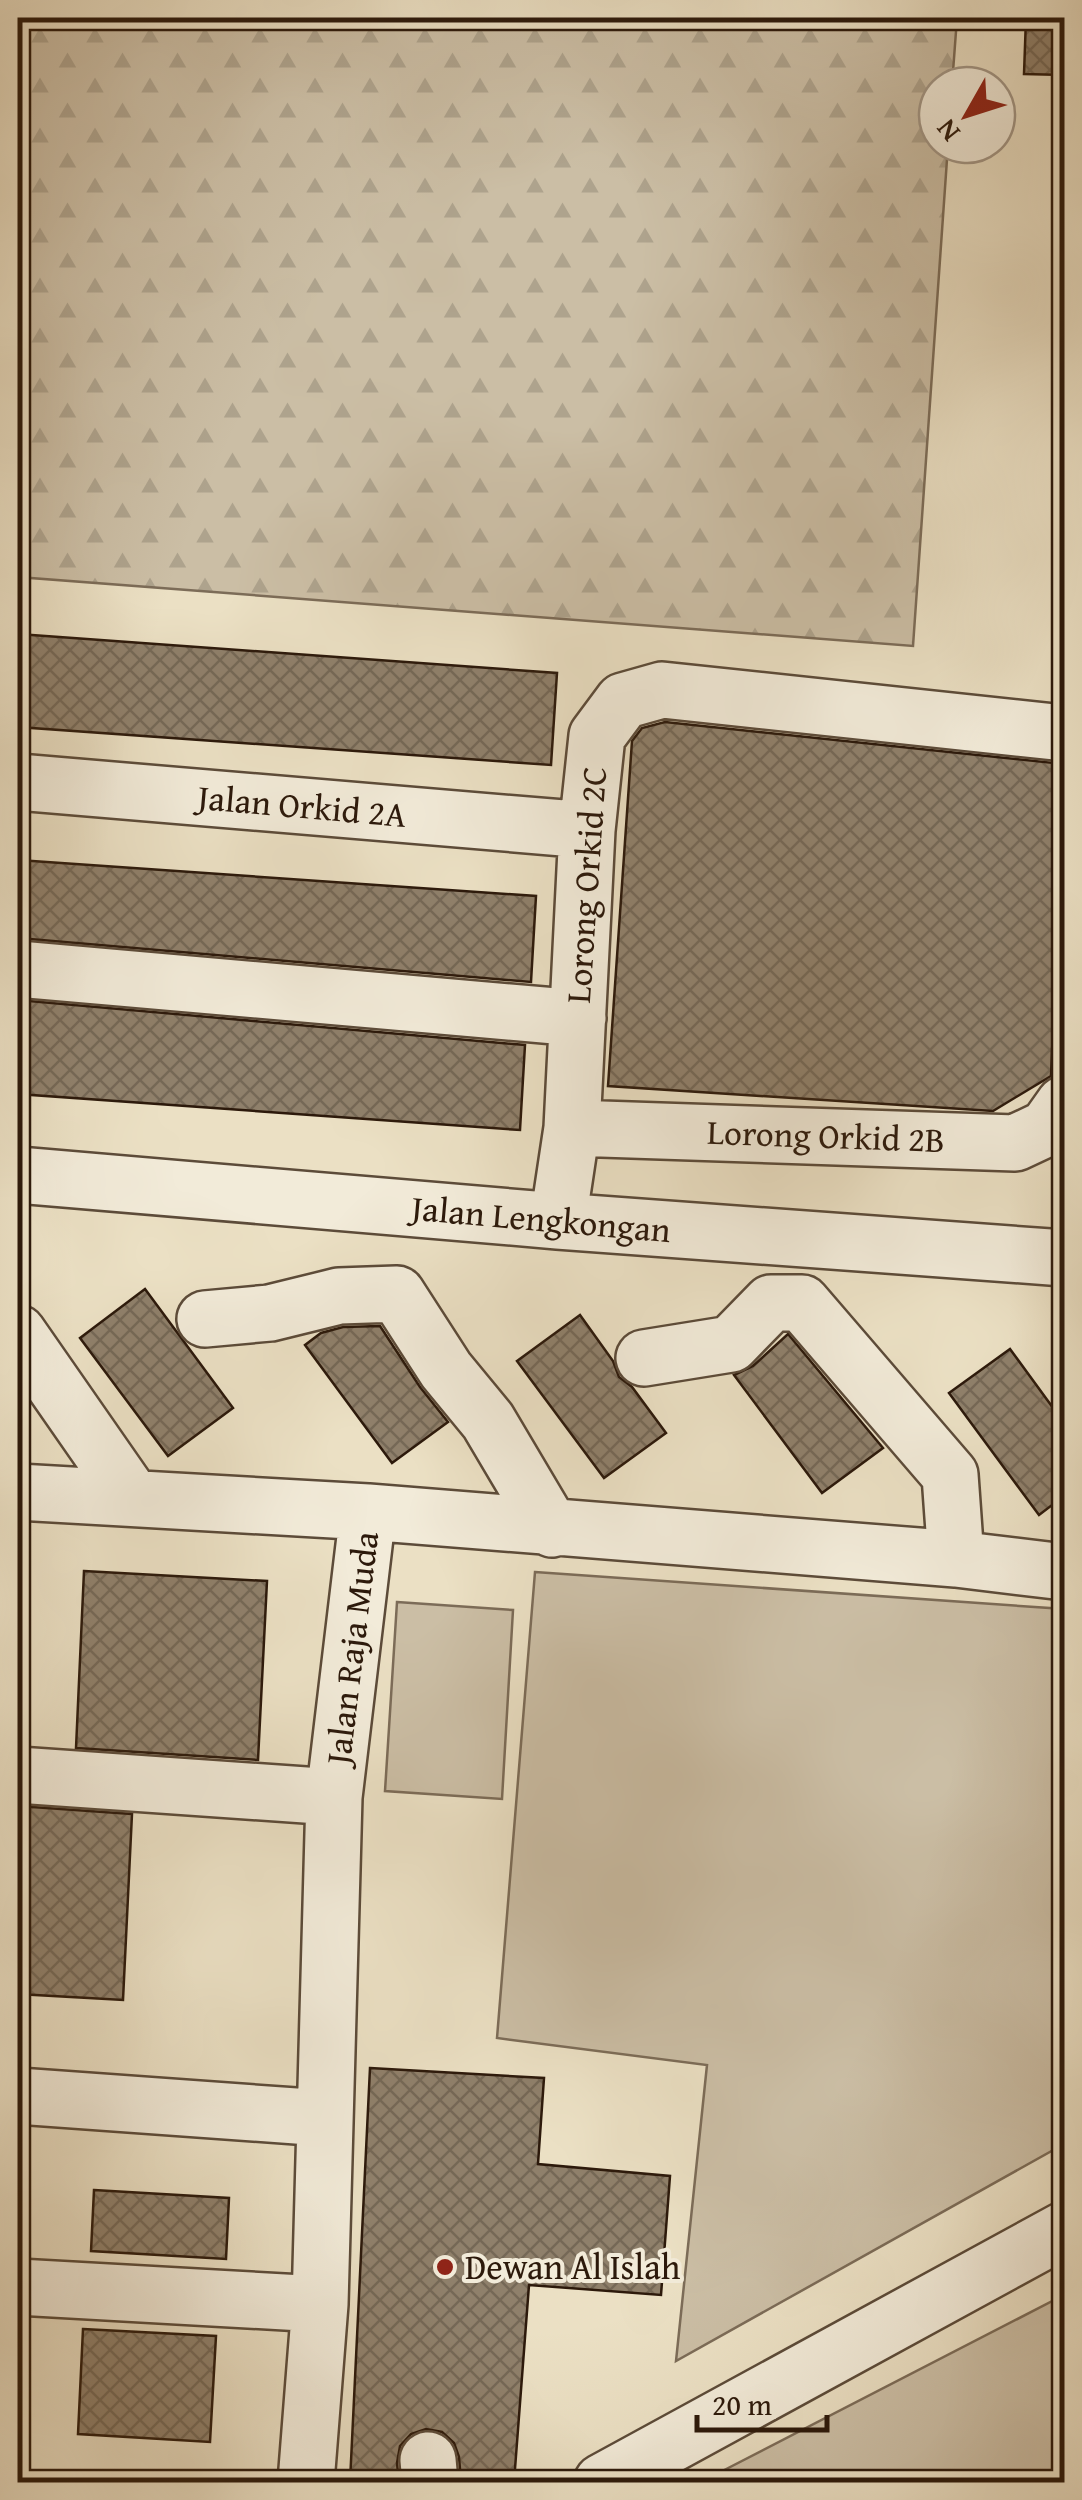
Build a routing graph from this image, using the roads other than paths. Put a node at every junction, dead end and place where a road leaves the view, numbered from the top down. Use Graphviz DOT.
graph roads {
  1 [pos="1064,734"];
  2 [pos="18,782"];
  3 [pos="587,830"];
  4 [pos="18,969"];
  5 [pos="578,1018"];
  6 [pos="1064,1104"];
  7 [pos="572,1128"];
  8 [pos="18,1175"];
  9 [pos="558,1221"];
  10 [pos="1064,1258"];
  11 [pos="204,1319"];
  12 [pos="18,1332"];
  13 [pos="644,1358"];
  14 [pos="18,1492"];
  15 [pos="132,1497"];
  16 [pos="368,1512"];
  17 [pos="552,1529"];
  18 [pos="956,1559"];
  19 [pos="1064,1572"];
  20 [pos="18,1775"];
  21 [pos="334,1797"];
  22 [pos="18,2096"];
  23 [pos="324,2118"];
  24 [pos="1064,2230"];
  25 [pos="18,2287"];
  26 [pos="320,2304"];
  27 [pos="306,2482"];
  28 [pos="602,2482"];
  1 -- 3 [label="street, Lorong Orkid 2C"];
  2 -- 3 [label="street, Jalan Orkid 2A"];
  3 -- 5 [label="street, Lorong Orkid 2C"];
  4 -- 5 [label="street"];
  5 -- 7 [label="street, Lorong Orkid 2C"];
  6 -- 7 [label="street, Lorong Orkid 2B"];
  7 -- 9 [label="street, Lorong Orkid 2C"];
  8 -- 9 [label="street, Jalan Lengkongan"];
  9 -- 10 [label="street, Jalan Lengkongan"];
  11 -- 17 [label="street"];
  12 -- 15 [label="street"];
  13 -- 18 [label="street"];
  14 -- 15 [label="street"];
  15 -- 16 [label="street"];
  16 -- 17 [label="street, Jalan Raja Muda"];
  16 -- 21 [label="street, Jalan Raja Muda"];
  17 -- 18 [label="street, Jalan Raja Muda"];
  18 -- 19 [label="street, Jalan Raja Muda"];
  20 -- 21 [label="street"];
  21 -- 23 [label="street, Jalan Raja Muda"];
  22 -- 23 [label="street"];
  23 -- 26 [label="street, Jalan Raja Muda"];
  24 -- 28 [label="street"];
  25 -- 26 [label="street"];
  26 -- 27 [label="street, Jalan Raja Muda"];
}
